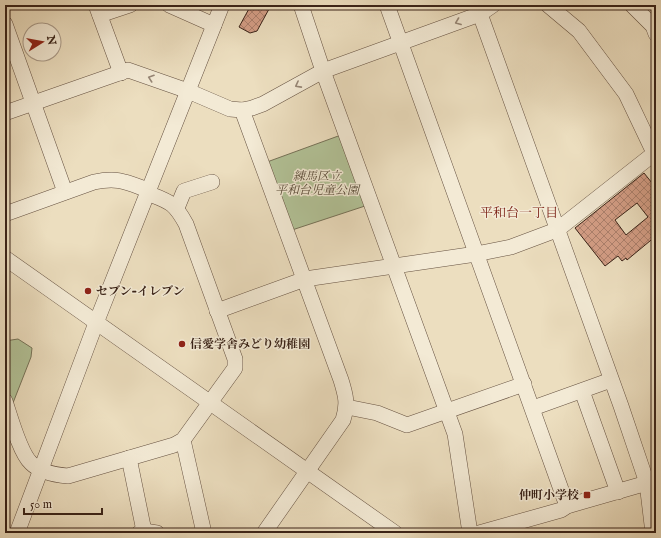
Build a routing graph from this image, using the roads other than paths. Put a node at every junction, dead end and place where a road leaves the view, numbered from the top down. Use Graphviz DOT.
graph roads {
  1 [pos="130,5"];
  2 [pos="169,5"];
  3 [pos="222,5"];
  4 [pos="301,5"];
  5 [pos="387,5"];
  6 [pos="493,5"];
  7 [pos="548,5"];
  8 [pos="632,5"];
  9 [pos="98,10"];
  10 [pos="480,14"];
  11 [pos="5,24"];
  12 [pos="214,25"];
  13 [pos="656,34"];
  14 [pos="401,43"];
  15 [pos="323,72"];
  16 [pos="120,73"];
  17 [pos="188,91"];
  18 [pos="33,103"];
  19 [pos="242,110"];
  20 [pos="5,113"];
  21 [pos="655,154"];
  22 [pos="212,182"];
  23 [pos="148,191"];
  24 [pos="65,192"];
  25 [pos="177,208"];
  26 [pos="5,214"];
  27 [pos="557,230"];
  28 [pos="476,254"];
  29 [pos="5,258"];
  30 [pos="394,265"];
  31 [pos="305,279"];
  32 [pos="217,311"];
  33 [pos="96,323"];
  34 [pos="612,380"];
  35 [pos="524,384"];
  36 [pos="582,391"];
  37 [pos="5,401"];
  38 [pos="209,402"];
  39 [pos="347,407"];
  40 [pos="533,408"];
  41 [pos="447,412"];
  42 [pos="183,440"];
  43 [pos="129,458"];
  44 [pos="41,469"];
  45 [pos="307,472"];
  46 [pos="652,483"];
  47 [pos="618,492"];
  48 [pos="567,506"];
  49 [pos="147,532"];
  50 [pos="17,533"];
  51 [pos="204,533"];
  52 [pos="264,533"];
  53 [pos="395,533"];
  54 [pos="470,533"];
  55 [pos="479,533"];
  56 [pos="653,533"];
  1 -- 9 [label="street"];
  2 -- 12 [label="street"];
  3 -- 12 [label="street"];
  4 -- 15 [label="street"];
  5 -- 14 [label="street"];
  6 -- 10 [label="street"];
  7 -- 21 [label="street"];
  8 -- 13 [label="street"];
  9 -- 16 [label="street"];
  10 -- 14 [label="street, one-way"];
  10 -- 27 [label="street"];
  11 -- 18 [label="street"];
  12 -- 17 [label="street"];
  14 -- 15 [label="street"];
  14 -- 28 [label="street"];
  15 -- 19 [label="street, one-way"];
  15 -- 30 [label="street"];
  17 -- 16 [label="street, one-way"];
  16 -- 18 [label="street"];
  17 -- 19 [label="street"];
  17 -- 23 [label="street"];
  18 -- 20 [label="street"];
  18 -- 24 [label="street"];
  19 -- 31 [label="street"];
  21 -- 27 [label="street"];
  22 -- 25 [label="street"];
  23 -- 24 [label="street"];
  23 -- 25 [label="street"];
  23 -- 33 [label="street"];
  24 -- 26 [label="street"];
  25 -- 32 [label="street"];
  27 -- 28 [label="street"];
  27 -- 34 [label="street"];
  28 -- 30 [label="street"];
  28 -- 35 [label="street"];
  29 -- 33 [label="street"];
  30 -- 31 [label="street"];
  30 -- 41 [label="street"];
  31 -- 32 [label="street"];
  31 -- 39 [label="street"];
  32 -- 38 [label="street"];
  33 -- 38 [label="street"];
  33 -- 44 [label="street"];
  34 -- 36 [label="street"];
  34 -- 46 [label="street"];
  35 -- 40 [label="street"];
  35 -- 41 [label="street"];
  36 -- 40 [label="street"];
  36 -- 47 [label="street"];
  37 -- 44 [label="street"];
  38 -- 42 [label="street"];
  38 -- 45 [label="street"];
  39 -- 41 [label="street"];
  39 -- 45 [label="street"];
  40 -- 48 [label="street"];
  41 -- 54 [label="street"];
  42 -- 43 [label="street"];
  42 -- 51 [label="street"];
  43 -- 44 [label="street"];
  43 -- 49 [label="street"];
  44 -- 50 [label="street"];
  45 -- 52 [label="street"];
  45 -- 53 [label="street"];
  46 -- 47 [label="street"];
  46 -- 56 [label="street"];
  47 -- 48 [label="street"];
  48 -- 55 [label="street"];
}
